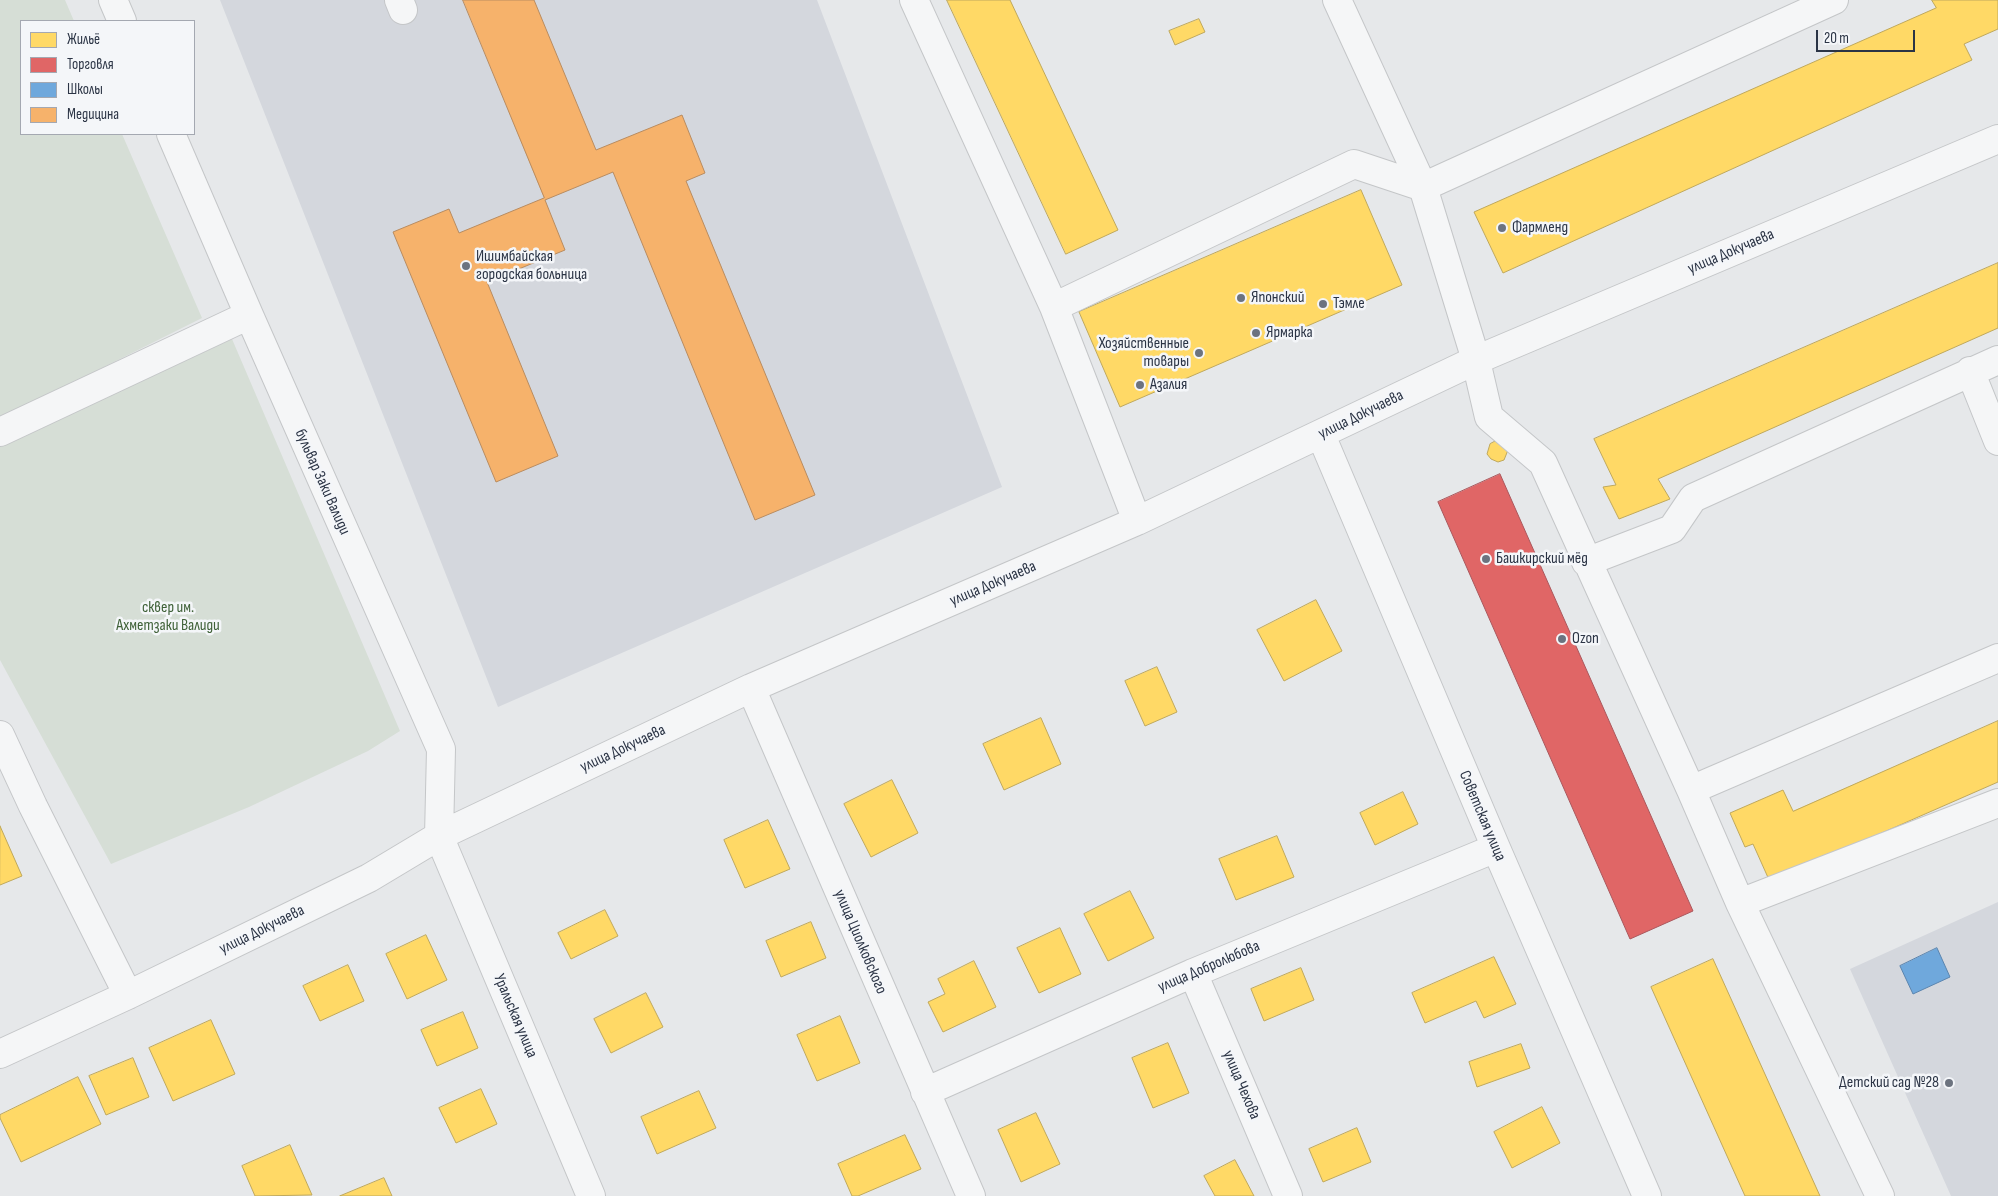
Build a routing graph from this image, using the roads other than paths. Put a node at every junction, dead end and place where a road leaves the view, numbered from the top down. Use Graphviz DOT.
graph roads {
  1 [pos="113,0"];
  2 [pos="914,0"];
  3 [pos="1337,0"];
  4 [pos="1834,0"];
  5 [pos="122,20"];
  6 [pos="171,135"];
  7 [pos="1998,140"];
  8 [pos="1423,187"];
  9 [pos="1054,306"];
  10 [pos="249,315"];
  11 [pos="1476,360"];
  12 [pos="1998,360"];
  13 [pos="1970,371"];
  14 [pos="0,432"];
  15 [pos="1321,435"];
  16 [pos="1998,441"];
  17 [pos="1137,522"];
  18 [pos="1586,562"];
  19 [pos="1998,658"];
  20 [pos="751,688"];
  21 [pos="0,734"];
  22 [pos="1691,790"];
  23 [pos="1998,803"];
  24 [pos="439,836"];
  25 [pos="1496,848"];
  26 [pos="1740,903"];
  27 [pos="1193,974"];
  28 [pos="128,995"];
  29 [pos="0,1054"];
  30 [pos="925,1092"];
  31 [pos="591,1196"];
  32 [pos="971,1196"];
  33 [pos="1288,1196"];
  34 [pos="1647,1196"];
  35 [pos="1880,1196"];
  1 -- 5 [label="street"];
  2 -- 9 [label="street"];
  3 -- 8 [label="street"];
  4 -- 8 [label="street"];
  6 -- 10 [label="street, бульвар Заки Валиди"];
  7 -- 11 [label="street, улица Докучаева"];
  8 -- 9 [label="street"];
  8 -- 11 [label="street"];
  9 -- 17 [label="street"];
  10 -- 14 [label="street"];
  10 -- 24 [label="street, бульвар Заки Валиди"];
  11 -- 15 [label="street, улица Докучаева"];
  11 -- 18 [label="street"];
  12 -- 13 [label="street"];
  13 -- 16 [label="street"];
  13 -- 18 [label="street"];
  15 -- 17 [label="street, улица Докучаева"];
  15 -- 25 [label="street, Советская улица"];
  17 -- 20 [label="street, улица Докучаева"];
  18 -- 22 [label="street"];
  19 -- 22 [label="street"];
  20 -- 24 [label="street, улица Докучаева"];
  20 -- 30 [label="street, улица Циолковского"];
  21 -- 28 [label="street"];
  22 -- 26 [label="street"];
  23 -- 26 [label="street"];
  24 -- 28 [label="street, улица Докучаева"];
  24 -- 31 [label="street, Уральская улица"];
  25 -- 27 [label="street, улица Добролюбова"];
  25 -- 34 [label="street, Советская улица"];
  26 -- 35 [label="street"];
  27 -- 30 [label="street, улица Добролюбова"];
  27 -- 33 [label="street, улица Чехова"];
  28 -- 29 [label="street, улица Докучаева"];
  30 -- 32 [label="street, улица Циолковского"];
}
